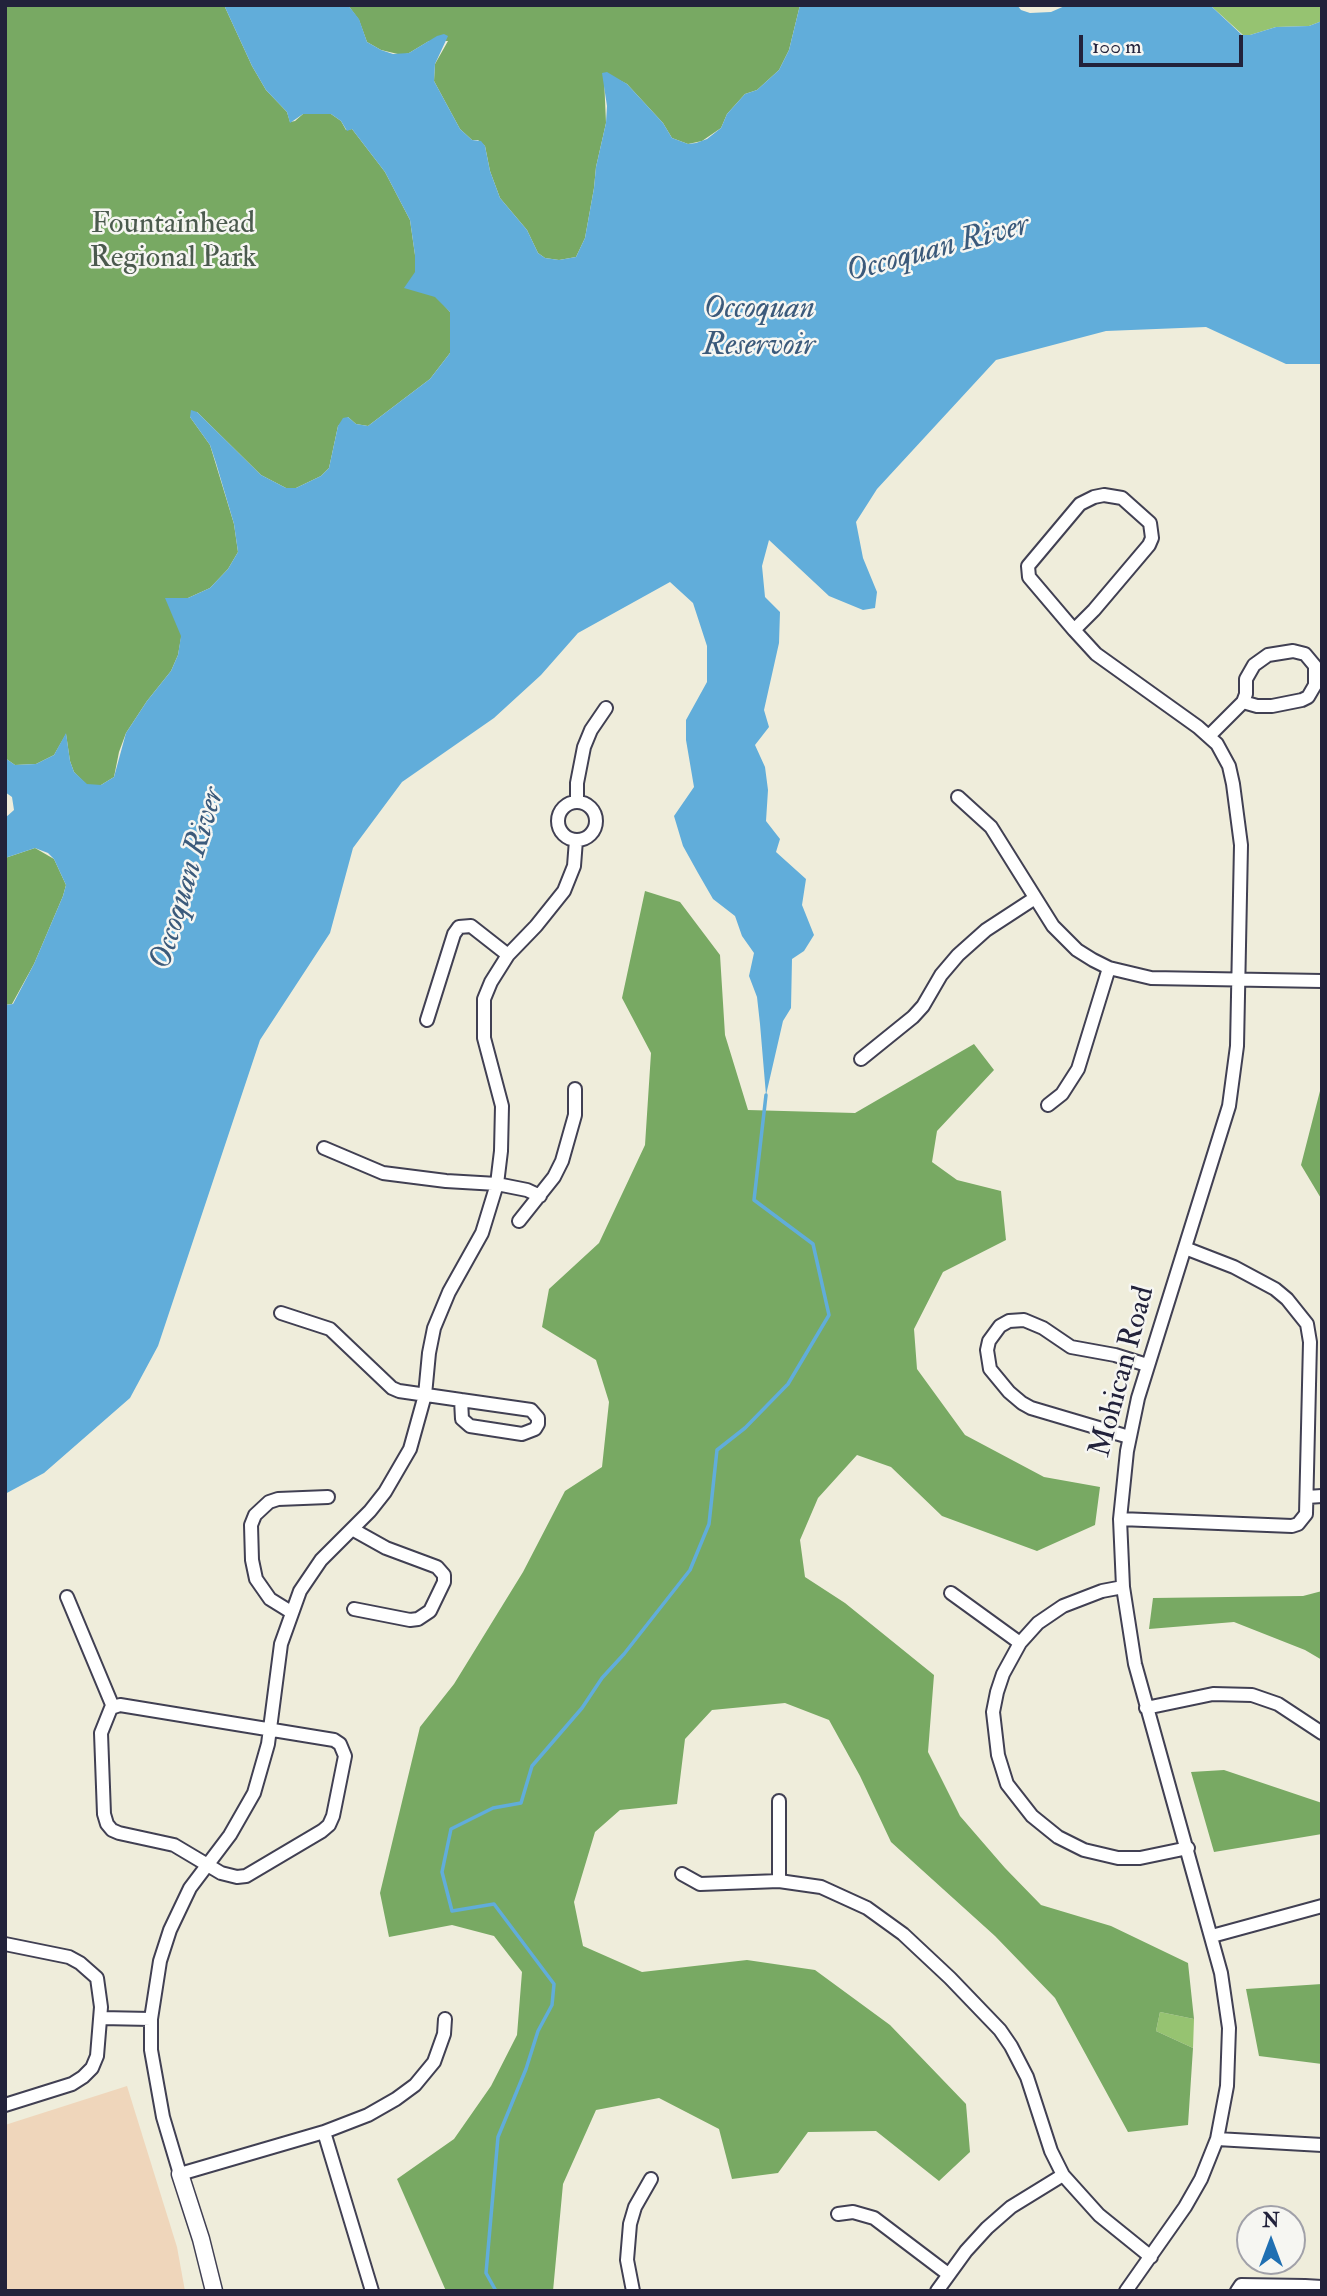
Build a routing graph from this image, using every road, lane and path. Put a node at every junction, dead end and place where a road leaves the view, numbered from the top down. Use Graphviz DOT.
graph roads {
  1 [pos="1074,630"];
  2 [pos="1243,702"];
  3 [pos="606,708"];
  4 [pos="1209,736"];
  5 [pos="958,797"];
  6 [pos="577,802"];
  7 [pos="576,840"];
  8 [pos="1035,898"];
  9 [pos="508,955"];
  10 [pos="1109,968"];
  11 [pos="1239,981"];
  12 [pos="1322,981"];
  13 [pos="427,1020"];
  14 [pos="861,1059"];
  15 [pos="575,1089"];
  16 [pos="1048,1105"];
  17 [pos="324,1148"];
  18 [pos="497,1184"];
  19 [pos="540,1196"];
  20 [pos="519,1221"];
  21 [pos="1185,1248"];
  22 [pos="281,1313"];
  23 [pos="1315,1329"];
  24 [pos="1147,1365"];
  25 [pos="425,1395"];
  26 [pos="461,1400"];
  27 [pos="1129,1437"];
  28 [pos="1322,1496"];
  29 [pos="328,1497"];
  30 [pos="1307,1497"];
  31 [pos="1120,1519"];
  32 [pos="352,1529"];
  33 [pos="1123,1587"];
  34 [pos="951,1593"];
  35 [pos="67,1597"];
  36 [pos="354,1609"];
  37 [pos="291,1612"];
  38 [pos="1020,1643"];
  39 [pos="113,1707"];
  40 [pos="1146,1708"];
  41 [pos="270,1731"];
  42 [pos="1322,1733"];
  43 [pos="779,1801"];
  44 [pos="1188,1848"];
  45 [pos="207,1864"];
  46 [pos="682,1874"];
  47 [pos="779,1881"];
  48 [pos="1322,1906"];
  49 [pos="1212,1937"];
  50 [pos="5,1944"];
  51 [pos="100,2018"];
  52 [pos="150,2019"];
  53 [pos="445,2019"];
  54 [pos="5,2105"];
  55 [pos="324,2132"];
  56 [pos="1216,2139"];
  57 [pos="1322,2145"];
  58 [pos="180,2174"];
  59 [pos="1063,2175"];
  60 [pos="651,2179"];
  61 [pos="838,2214"];
  62 [pos="1151,2257"];
  63 [pos="948,2274"];
  64 [pos="1322,2287"];
  65 [pos="1305,2289"];
  66 [pos="214,2291"];
  67 [pos="372,2291"];
  68 [pos="633,2291"];
  69 [pos="937,2291"];
  70 [pos="1126,2291"];
  71 [pos="1237,2291"];
  1 -- 1 [label="street"];
  1 -- 4 [label="street"];
  2 -- 2 [label="street"];
  2 -- 4 [label="street"];
  3 -- 6 [label="street"];
  4 -- 11 [label="street, Mohican Road"];
  5 -- 8 [label="street"];
  6 -- 7 [label="street"];
  6 -- 7 [label="street"];
  7 -- 9 [label="street"];
  8 -- 10 [label="street"];
  8 -- 14 [label="street"];
  9 -- 13 [label="street"];
  9 -- 18 [label="street"];
  10 -- 11 [label="street"];
  10 -- 16 [label="street"];
  11 -- 12 [label="street"];
  11 -- 21 [label="street, Mohican Road"];
  15 -- 19 [label="street"];
  17 -- 18 [label="street"];
  18 -- 19 [label="street"];
  18 -- 25 [label="street"];
  19 -- 20 [label="street"];
  21 -- 23 [label="street"];
  21 -- 24 [label="street, Mohican Road"];
  22 -- 25 [label="street"];
  23 -- 30 [label="street"];
  24 -- 27 [label="street, Mohican Road"];
  24 -- 27 [label="street"];
  25 -- 26 [label="street"];
  25 -- 32 [label="street"];
  26 -- 26 [label="street"];
  27 -- 31 [label="street, Mohican Road"];
  28 -- 30 [label="street"];
  29 -- 37 [label="street"];
  30 -- 31 [label="street"];
  31 -- 33 [label="street, Mohican Road"];
  32 -- 36 [label="street"];
  32 -- 37 [label="street"];
  33 -- 38 [label="street"];
  33 -- 40 [label="street, Mohican Road"];
  34 -- 38 [label="street"];
  35 -- 39 [label="street"];
  37 -- 41 [label="street"];
  38 -- 44 [label="street"];
  39 -- 41 [label="street"];
  39 -- 45 [label="street"];
  40 -- 42 [label="street"];
  40 -- 44 [label="street, Mohican Road"];
  41 -- 45 [label="street"];
  41 -- 45 [label="street"];
  43 -- 47 [label="street"];
  44 -- 49 [label="street, Mohican Road"];
  45 -- 52 [label="street"];
  46 -- 47 [label="street"];
  47 -- 59 [label="street"];
  48 -- 49 [label="street"];
  49 -- 56 [label="street, Mohican Road"];
  50 -- 51 [label="street"];
  51 -- 52 [label="street"];
  51 -- 54 [label="street"];
  52 -- 58 [label="street"];
  53 -- 55 [label="street"];
  55 -- 58 [label="street"];
  55 -- 67 [label="street"];
  56 -- 57 [label="street"];
  56 -- 62 [label="street, Mohican Road"];
  58 -- 66 [label="street"];
  59 -- 62 [label="street"];
  59 -- 63 [label="street"];
  60 -- 68 [label="street"];
  61 -- 63 [label="street"];
  62 -- 70 [label="street, Mohican Road"];
  63 -- 69 [label="street"];
  64 -- 65 [label="street"];
  65 -- 71 [label="street"];
}
